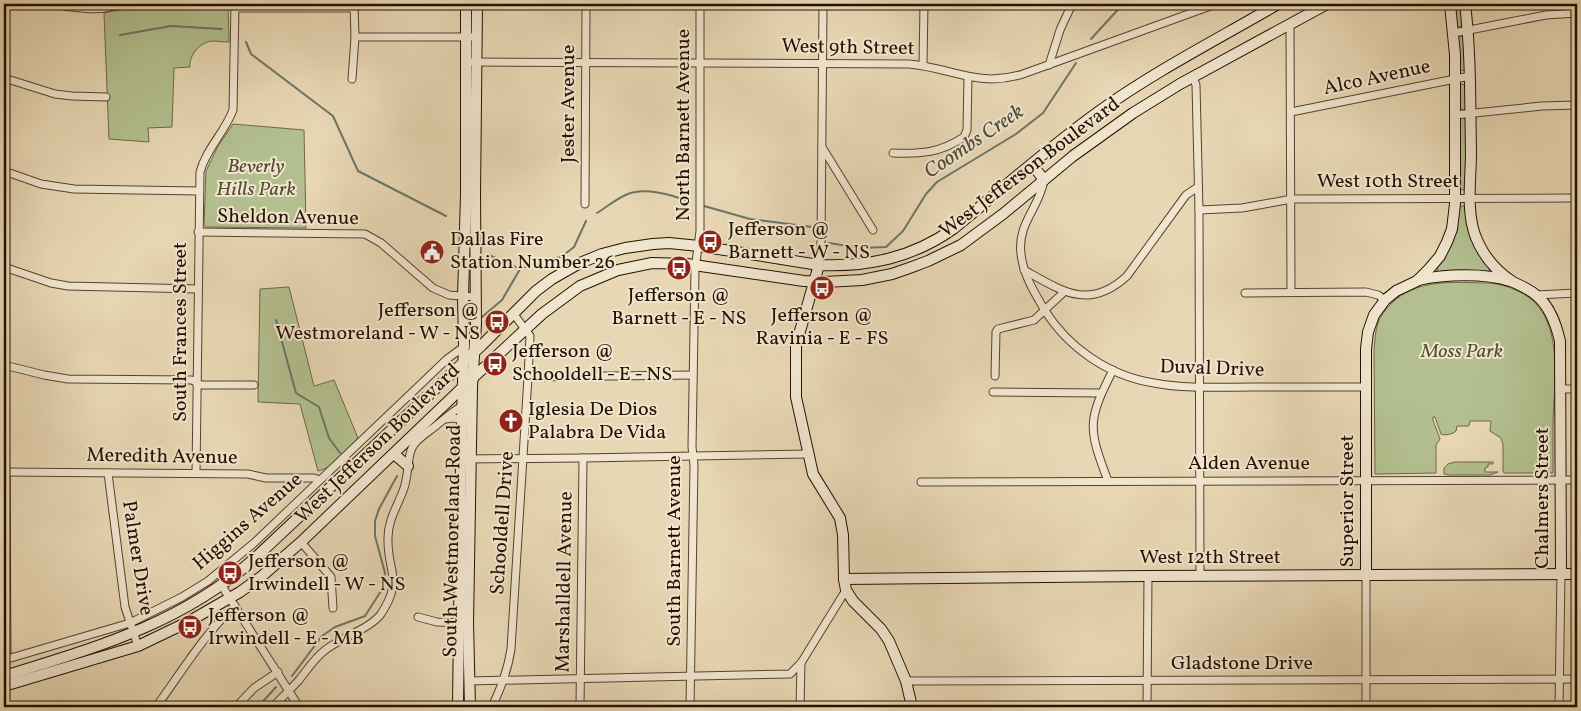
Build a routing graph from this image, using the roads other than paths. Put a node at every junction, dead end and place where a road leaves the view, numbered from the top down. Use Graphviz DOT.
graph roads {
  1 [pos="53,4"];
  2 [pos="115,4"];
  3 [pos="466,4"];
  4 [pos="477,4"];
  5 [pos="586,4"];
  6 [pos="700,4"];
  7 [pos="823,4"];
  8 [pos="924,4"];
  9 [pos="1072,4"];
  10 [pos="1216,4"];
  11 [pos="1278,4"];
  12 [pos="1327,4"];
  13 [pos="1450,4"];
  14 [pos="1465,4"];
  15 [pos="235,6"];
  16 [pos="354,6"];
  17 [pos="1310,8"];
  18 [pos="1577,13"];
  19 [pos="1290,24"];
  20 [pos="1468,30"];
  21 [pos="1454,33"];
  22 [pos="355,37"];
  23 [pos="471,37"];
  24 [pos="471,62"];
  25 [pos="586,63"];
  26 [pos="700,63"];
  27 [pos="822,63"];
  28 [pos="924,65"];
  29 [pos="1049,65"];
  30 [pos="1470,76"];
  31 [pos="968,77"];
  32 [pos="1194,77"];
  33 [pos="4,78"];
  34 [pos="352,79"];
  35 [pos="1454,79"];
  36 [pos="106,98"];
  37 [pos="1577,105"];
  38 [pos="1291,112"];
  39 [pos="1470,113"];
  40 [pos="1455,115"];
  41 [pos="822,146"];
  42 [pos="893,152"];
  43 [pos="1032,164"];
  44 [pos="4,170"];
  45 [pos="1044,180"];
  46 [pos="1198,187"];
  47 [pos="199,191"];
  48 [pos="471,195"];
  49 [pos="1455,198"];
  50 [pos="1470,198"];
  51 [pos="1577,198"];
  52 [pos="1292,199"];
  53 [pos="585,204"];
  54 [pos="1199,210"];
  55 [pos="872,230"];
  56 [pos="198,232"];
  57 [pos="699,246"];
  58 [pos="1434,264"];
  59 [pos="695,265"];
  60 [pos="819,265"];
  61 [pos="1494,265"];
  62 [pos="4,267"];
  63 [pos="1024,270"];
  64 [pos="1488,276"];
  65 [pos="1435,277"];
  66 [pos="1417,281"];
  67 [pos="814,282"];
  68 [pos="1514,282"];
  69 [pos="198,289"];
  70 [pos="1064,292"];
  71 [pos="1291,292"];
  72 [pos="1577,292"];
  73 [pos="1245,293"];
  74 [pos="1537,295"];
  75 [pos="463,297"];
  76 [pos="476,297"];
  77 [pos="1385,300"];
  78 [pos="1045,311"];
  79 [pos="513,313"];
  80 [pos="476,324"];
  81 [pos="526,329"];
  82 [pos="498,330"];
  83 [pos="471,348"];
  84 [pos="464,362"];
  85 [pos="4,365"];
  86 [pos="1113,370"];
  87 [pos="693,375"];
  88 [pos="528,376"];
  89 [pos="994,376"];
  90 [pos="473,378"];
  91 [pos="196,383"];
  92 [pos="254,385"];
  93 [pos="463,387"];
  94 [pos="1366,387"];
  95 [pos="1199,388"];
  96 [pos="1561,389"];
  97 [pos="1577,389"];
  98 [pos="993,392"];
  99 [pos="1101,393"];
  100 [pos="462,406"];
  101 [pos="444,419"];
  102 [pos="462,420"];
  103 [pos="394,454"];
  104 [pos="809,454"];
  105 [pos="693,456"];
  106 [pos="466,458"];
  107 [pos="524,458"];
  108 [pos="583,458"];
  109 [pos="408,466"];
  110 [pos="5,472"];
  111 [pos="108,473"];
  112 [pos="196,473"];
  113 [pos="320,480"];
  114 [pos="1108,480"];
  115 [pos="1561,480"];
  116 [pos="1577,480"];
  117 [pos="1200,481"];
  118 [pos="1366,481"];
  119 [pos="921,482"];
  120 [pos="301,542"];
  121 [pos="1561,574"];
  122 [pos="1577,574"];
  123 [pos="1366,575"];
  124 [pos="1148,576"];
  125 [pos="1200,576"];
  126 [pos="844,579"];
  127 [pos="222,586"];
  128 [pos="846,590"];
  129 [pos="233,602"];
  130 [pos="333,608"];
  131 [pos="418,617"];
  132 [pos="463,622"];
  133 [pos="131,628"];
  134 [pos="138,646"];
  135 [pos="6,660"];
  136 [pos="800,663"];
  137 [pos="57,665"];
  138 [pos="278,672"];
  139 [pos="4,676"];
  140 [pos="690,676"];
  141 [pos="580,678"];
  142 [pos="1559,679"];
  143 [pos="1577,679"];
  144 [pos="504,680"];
  145 [pos="1148,680"];
  146 [pos="1366,680"];
  147 [pos="469,681"];
  148 [pos="906,681"];
  149 [pos="4,686"];
  150 [pos="289,690"];
  151 [pos="156,707"];
  152 [pos="236,707"];
  153 [pos="273,707"];
  154 [pos="300,707"];
  155 [pos="458,707"];
  156 [pos="470,707"];
  157 [pos="492,707"];
  158 [pos="580,707"];
  159 [pos="690,707"];
  160 [pos="800,707"];
  161 [pos="912,707"];
  162 [pos="1147,707"];
  163 [pos="1366,707"];
  164 [pos="1560,707"];
  1 -- 2 [label="street"];
  3 -- 23 [label="main road"];
  4 -- 23 [label="main road"];
  5 -- 25 [label="street, Jester Avenue"];
  6 -- 26 [label="street, North Barnett Avenue"];
  7 -- 27 [label="street"];
  8 -- 28 [label="street"];
  9 -- 29 [label="street"];
  10 -- 29 [label="street, West 9th Street"];
  11 -- 43 [label="main road, West Jefferson Boulevard"];
  12 -- 17 [label="main road, West Jefferson Boulevard"];
  13 -- 21 [label="main road"];
  14 -- 20 [label="main road"];
  15 -- 16 [label="street"];
  15 -- 47 [label="street, South Frances Street"];
  16 -- 22 [label="street"];
  17 -- 19 [label="main road, West Jefferson Boulevard"];
  18 -- 20 [label="street"];
  19 -- 32 [label="main road, West Jefferson Boulevard"];
  19 -- 38 [label="street"];
  20 -- 21 [label="street"];
  20 -- 30 [label="main road"];
  21 -- 35 [label="main road"];
  22 -- 23 [label="street"];
  22 -- 34 [label="street"];
  23 -- 24 [label="main road"];
  24 -- 25 [label="street, West 9th Street"];
  24 -- 48 [label="main road"];
  25 -- 26 [label="street, West 9th Street"];
  25 -- 53 [label="street, Jester Avenue"];
  26 -- 27 [label="street, West 9th Street"];
  26 -- 57 [label="street, North Barnett Avenue"];
  27 -- 28 [label="street, West 9th Street"];
  27 -- 41 [label="street"];
  28 -- 31 [label="street, West 9th Street"];
  29 -- 31 [label="street, West 9th Street"];
  30 -- 35 [label="street, Alco Avenue"];
  30 -- 39 [label="main road"];
  31 -- 42 [label="street"];
  32 -- 45 [label="main road, West Jefferson Boulevard"];
  32 -- 46 [label="street"];
  33 -- 36 [label="street"];
  35 -- 38 [label="street, Alco Avenue"];
  35 -- 40 [label="main road"];
  37 -- 39 [label="street"];
  38 -- 52 [label="street"];
  39 -- 40 [label="street"];
  39 -- 50 [label="main road"];
  40 -- 49 [label="main road"];
  41 -- 55 [label="street"];
  41 -- 60 [label="street"];
  43 -- 45 [label="main road"];
  43 -- 60 [label="main road, West Jefferson Boulevard"];
  44 -- 47 [label="street"];
  45 -- 63 [label="street, Duval Drive"];
  45 -- 67 [label="main road, West Jefferson Boulevard"];
  46 -- 54 [label="street"];
  46 -- 70 [label="street"];
  47 -- 56 [label="street, South Frances Street"];
  48 -- 75 [label="main road, South Westmoreland Road"];
  48 -- 76 [label="main road, South Westmoreland Road"];
  49 -- 50 [label="street, West 10th Street"];
  49 -- 52 [label="street, West 10th Street"];
  49 -- 58 [label="main road"];
  50 -- 51 [label="street, West 10th Street"];
  50 -- 61 [label="main road"];
  52 -- 54 [label="street, West 10th Street"];
  52 -- 71 [label="street"];
  54 -- 95 [label="street"];
  56 -- 69 [label="street, South Frances Street"];
  56 -- 75 [label="street, Sheldon Avenue"];
  57 -- 59 [label="street, South Barnett Avenue"];
  57 -- 60 [label="main road, West Jefferson Boulevard"];
  57 -- 79 [label="main road, West Jefferson Boulevard"];
  58 -- 65 [label="street"];
  58 -- 66 [label="main road"];
  59 -- 67 [label="main road, West Jefferson Boulevard"];
  59 -- 81 [label="main road, West Jefferson Boulevard"];
  59 -- 87 [label="street, South Barnett Avenue"];
  60 -- 67 [label="main road"];
  61 -- 64 [label="street"];
  61 -- 68 [label="main road"];
  62 -- 69 [label="street"];
  63 -- 70 [label="street"];
  63 -- 78 [label="street, Duval Drive"];
  64 -- 65 [label="main road"];
  64 -- 68 [label="main road"];
  65 -- 66 [label="main road"];
  66 -- 77 [label="main road"];
  67 -- 104 [label="main road"];
  68 -- 74 [label="main road"];
  69 -- 91 [label="street, South Frances Street"];
  70 -- 78 [label="street"];
  71 -- 73 [label="street"];
  71 -- 77 [label="street"];
  72 -- 74 [label="street"];
  74 -- 96 [label="main road, Chalmers Street"];
  75 -- 76 [label="street, Sheldon Avenue"];
  75 -- 83 [label="main road, South Westmoreland Road"];
  76 -- 80 [label="main road, South Westmoreland Road"];
  77 -- 94 [label="main road, Superior Street"];
  78 -- 86 [label="street, Duval Drive"];
  78 -- 89 [label="street"];
  79 -- 81 [label="street"];
  79 -- 82 [label="main road, West Jefferson Boulevard"];
  80 -- 82 [label="main road"];
  80 -- 83 [label="main road, South Westmoreland Road"];
  81 -- 88 [label="street, Schooldell Drive"];
  81 -- 90 [label="main road, West Jefferson Boulevard"];
  82 -- 83 [label="main road, West Jefferson Boulevard"];
  83 -- 84 [label="main road, West Jefferson Boulevard"];
  83 -- 90 [label="main road, South Westmoreland Road"];
  83 -- 113 [label="street, Higgins Avenue"];
  84 -- 93 [label="main road, South Westmoreland Road"];
  84 -- 127 [label="main road, West Jefferson Boulevard"];
  85 -- 91 [label="street"];
  86 -- 95 [label="street, Duval Drive"];
  86 -- 99 [label="street"];
  87 -- 88 [label="street"];
  87 -- 105 [label="street, South Barnett Avenue"];
  88 -- 107 [label="street, Schooldell Drive"];
  90 -- 93 [label="main road, West Jefferson Boulevard"];
  90 -- 106 [label="main road, South Westmoreland Road"];
  91 -- 92 [label="street"];
  91 -- 112 [label="street, South Frances Street"];
  93 -- 100 [label="main road, South Westmoreland Road"];
  93 -- 103 [label="main road, West Jefferson Boulevard"];
  94 -- 95 [label="street, Duval Drive"];
  94 -- 118 [label="main road, Superior Street"];
  95 -- 117 [label="street"];
  96 -- 97 [label="street"];
  96 -- 115 [label="main road, Chalmers Street"];
  98 -- 99 [label="street"];
  99 -- 114 [label="street"];
  100 -- 101 [label="street"];
  100 -- 102 [label="main road, South Westmoreland Road"];
  101 -- 102 [label="street"];
  101 -- 109 [label="street"];
  102 -- 106 [label="main road, South Westmoreland Road"];
  103 -- 109 [label="main road"];
  103 -- 120 [label="main road, West Jefferson Boulevard"];
  104 -- 105 [label="street"];
  104 -- 126 [label="main road"];
  105 -- 108 [label="street"];
  105 -- 140 [label="street, South Barnett Avenue"];
  106 -- 107 [label="street"];
  106 -- 132 [label="main road, South Westmoreland Road"];
  107 -- 108 [label="street"];
  107 -- 144 [label="street, Schooldell Drive"];
  108 -- 141 [label="street, Marshalldell Avenue"];
  109 -- 150 [label="street"];
  110 -- 111 [label="street, Meredith Avenue"];
  110 -- 135 [label="street"];
  111 -- 112 [label="street, Meredith Avenue"];
  111 -- 133 [label="street, Palmer Drive"];
  112 -- 113 [label="street, Meredith Avenue"];
  113 -- 133 [label="street, Higgins Avenue"];
  114 -- 117 [label="street, Alden Avenue"];
  114 -- 119 [label="street, Alden Avenue"];
  115 -- 116 [label="street, Alden Avenue"];
  115 -- 118 [label="street, Alden Avenue"];
  115 -- 121 [label="main road, Chalmers Street"];
  117 -- 118 [label="street, Alden Avenue"];
  117 -- 125 [label="street"];
  118 -- 123 [label="main road, Superior Street"];
  120 -- 129 [label="main road, West Jefferson Boulevard"];
  120 -- 130 [label="street"];
  121 -- 122 [label="main road, West 12th Street"];
  121 -- 123 [label="main road, West 12th Street"];
  121 -- 142 [label="street, Chalmers Street"];
  123 -- 125 [label="main road, West 12th Street"];
  123 -- 146 [label="street, Superior Street"];
  124 -- 125 [label="main road, West 12th Street"];
  124 -- 126 [label="main road, West 12th Street"];
  124 -- 145 [label="street"];
  126 -- 128 [label="main road"];
  127 -- 129 [label="street"];
  127 -- 133 [label="main road, West Jefferson Boulevard"];
  128 -- 136 [label="street"];
  128 -- 148 [label="main road"];
  129 -- 134 [label="main road, West Jefferson Boulevard"];
  129 -- 138 [label="street"];
  129 -- 151 [label="street"];
  131 -- 132 [label="street"];
  132 -- 147 [label="main road, South Westmoreland Road"];
  132 -- 155 [label="main road, South Westmoreland Road"];
  133 -- 134 [label="street, Palmer Drive"];
  133 -- 135 [label="street, Higgins Avenue"];
  133 -- 137 [label="main road, West Jefferson Boulevard"];
  134 -- 137 [label="main road, West Jefferson Boulevard"];
  136 -- 140 [label="street"];
  136 -- 160 [label="street"];
  137 -- 139 [label="main road, West Jefferson Boulevard"];
  137 -- 149 [label="main road, West Jefferson Boulevard"];
  138 -- 150 [label="street"];
  138 -- 152 [label="street"];
  140 -- 141 [label="street"];
  140 -- 159 [label="street, South Barnett Avenue"];
  141 -- 144 [label="street"];
  141 -- 158 [label="street, Marshalldell Avenue"];
  142 -- 143 [label="street, Gladstone Drive"];
  142 -- 146 [label="street, Gladstone Drive"];
  142 -- 164 [label="street, Chalmers Street"];
  144 -- 147 [label="street"];
  144 -- 157 [label="street, Schooldell Drive"];
  145 -- 146 [label="street, Gladstone Drive"];
  145 -- 148 [label="street, Gladstone Drive"];
  145 -- 162 [label="street"];
  146 -- 163 [label="street, Superior Street"];
  147 -- 156 [label="main road, South Westmoreland Road"];
  148 -- 161 [label="main road"];
  150 -- 153 [label="street"];
  150 -- 154 [label="street"];
}
